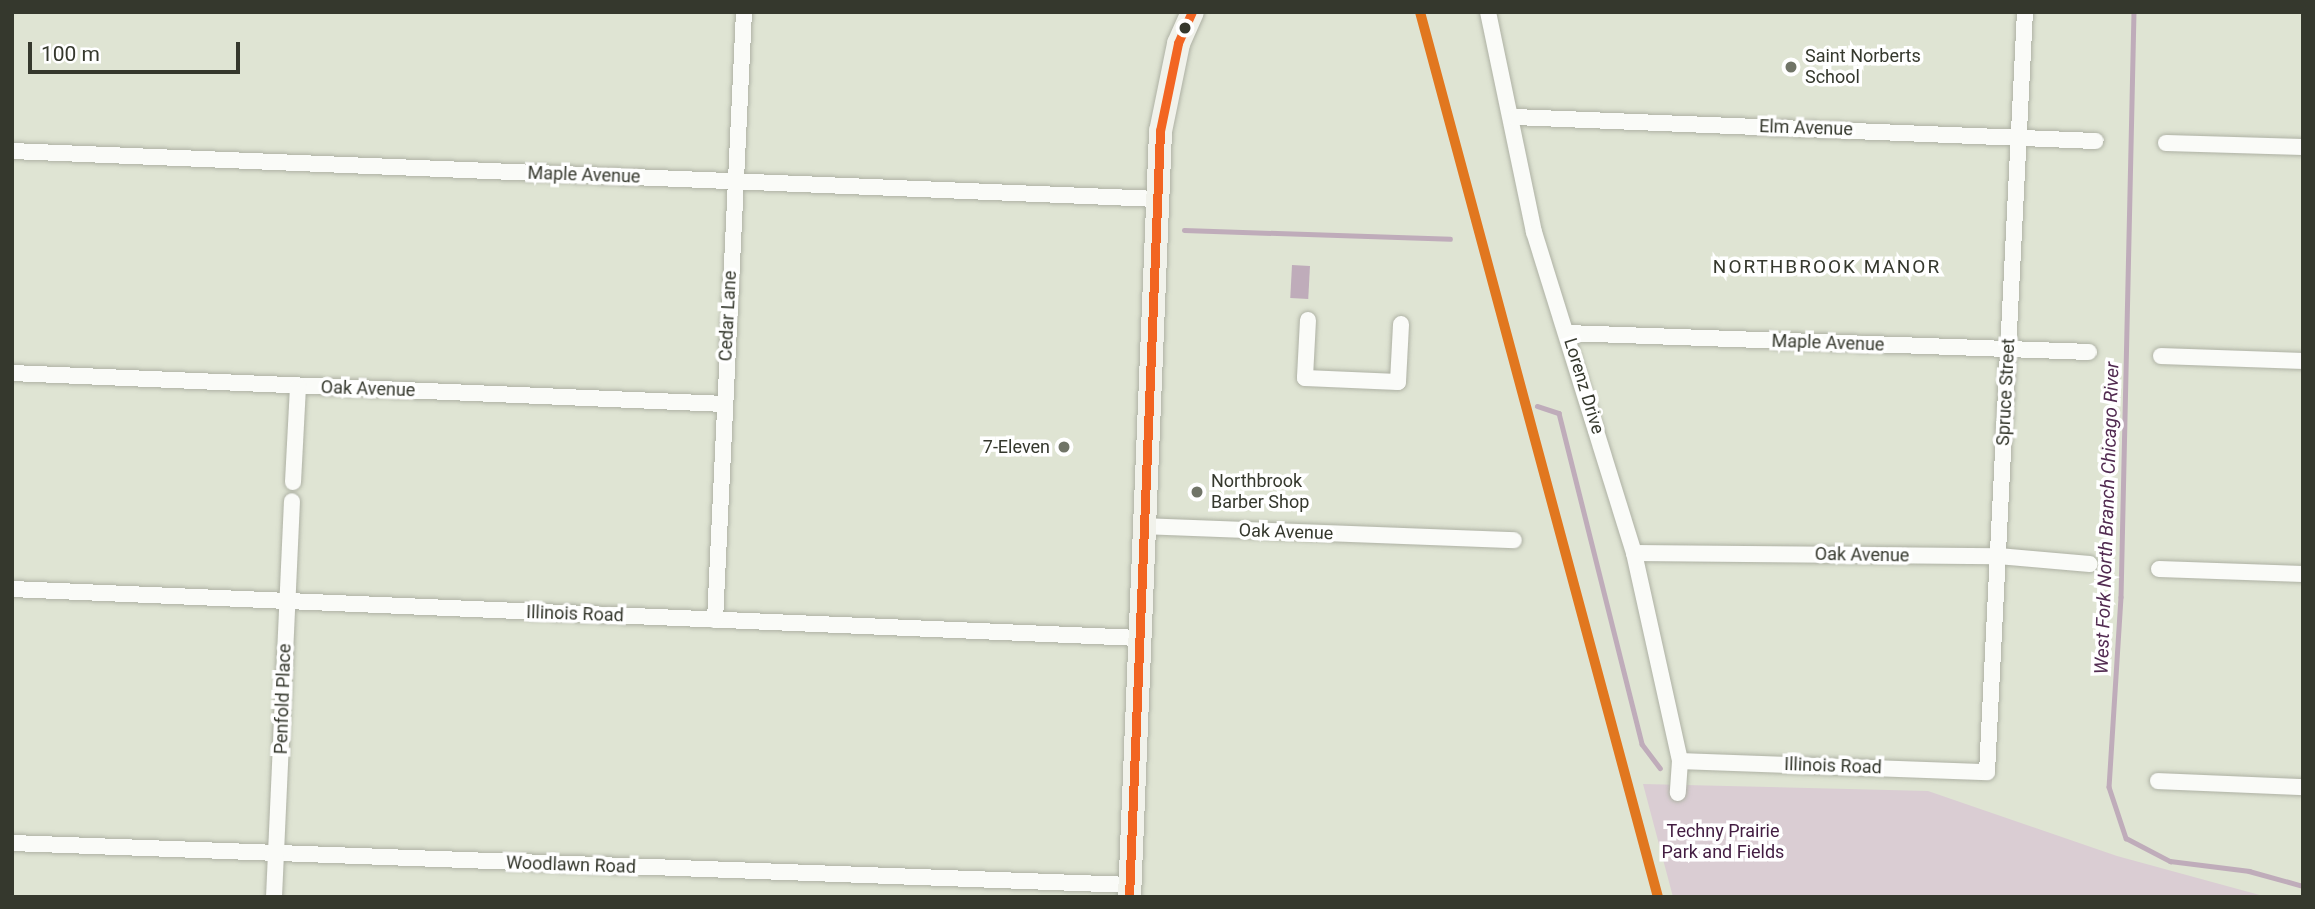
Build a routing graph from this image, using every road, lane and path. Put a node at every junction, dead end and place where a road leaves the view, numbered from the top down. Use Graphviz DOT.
graph roads {
  1 [pos="744,12"];
  2 [pos="1192,12"];
  3 [pos="1488,12"];
  4 [pos="2025,12"];
  5 [pos="1515,117"];
  6 [pos="2019,136"];
  7 [pos="2096,141"];
  8 [pos="2166,143"];
  9 [pos="2303,147"];
  10 [pos="12,151"];
  11 [pos="735,181"];
  12 [pos="1156,199"];
  13 [pos="1308,320"];
  14 [pos="1401,324"];
  15 [pos="1567,333"];
  16 [pos="2008,349"];
  17 [pos="2089,352"];
  18 [pos="2161,356"];
  19 [pos="2303,361"];
  20 [pos="12,373"];
  21 [pos="298,386"];
  22 [pos="724,404"];
  23 [pos="293,482"];
  24 [pos="292,501"];
  25 [pos="1142,526"];
  26 [pos="1514,540"];
  27 [pos="1634,553"];
  28 [pos="1998,556"];
  29 [pos="2090,564"];
  30 [pos="2159,569"];
  31 [pos="2303,574"];
  32 [pos="12,589"];
  33 [pos="288,602"];
  34 [pos="715,620"];
  35 [pos="1138,638"];
  36 [pos="1680,761"];
  37 [pos="1987,772"];
  38 [pos="2158,781"];
  39 [pos="2303,788"];
  40 [pos="1678,793"];
  41 [pos="12,843"];
  42 [pos="276,854"];
  43 [pos="1129,891"];
  44 [pos="274,897"];
  1 -- 11 [label="street, Cedar Lane"];
  2 -- 12 [label="main road"];
  3 -- 5 [label="street, Lorenz Drive"];
  4 -- 6 [label="street, Spruce Street"];
  5 -- 6 [label="street, Elm Avenue"];
  5 -- 15 [label="street, Lorenz Drive"];
  6 -- 7 [label="street, Elm Avenue"];
  6 -- 16 [label="street, Spruce Street"];
  8 -- 9 [label="street"];
  10 -- 11 [label="street, Maple Avenue"];
  11 -- 12 [label="street, Maple Avenue"];
  11 -- 22 [label="street, Cedar Lane"];
  12 -- 25 [label="main road"];
  13 -- 14 [label="street"];
  15 -- 16 [label="street, Maple Avenue"];
  15 -- 27 [label="street, Lorenz Drive"];
  16 -- 17 [label="street, Maple Avenue"];
  16 -- 28 [label="street, Spruce Street"];
  18 -- 19 [label="street"];
  20 -- 21 [label="street, Oak Avenue"];
  21 -- 22 [label="street, Oak Avenue"];
  21 -- 23 [label="street"];
  22 -- 34 [label="street, Cedar Lane"];
  24 -- 33 [label="street, Penfold Place"];
  25 -- 26 [label="street, Oak Avenue"];
  25 -- 35 [label="main road"];
  27 -- 28 [label="street, Oak Avenue"];
  27 -- 36 [label="street, Lorenz Drive"];
  28 -- 29 [label="street, Oak Avenue"];
  28 -- 37 [label="street, Spruce Street"];
  30 -- 31 [label="street"];
  32 -- 33 [label="street, Illinois Road"];
  33 -- 34 [label="street, Illinois Road"];
  33 -- 42 [label="street, Penfold Place"];
  34 -- 35 [label="street, Illinois Road"];
  35 -- 43 [label="main road"];
  36 -- 37 [label="street, Illinois Road"];
  36 -- 40 [label="street, Lorenz Drive"];
  38 -- 39 [label="street"];
  41 -- 42 [label="street, Woodlawn Road"];
  42 -- 43 [label="street, Woodlawn Road"];
  42 -- 44 [label="street, Penfold Place"];
}
